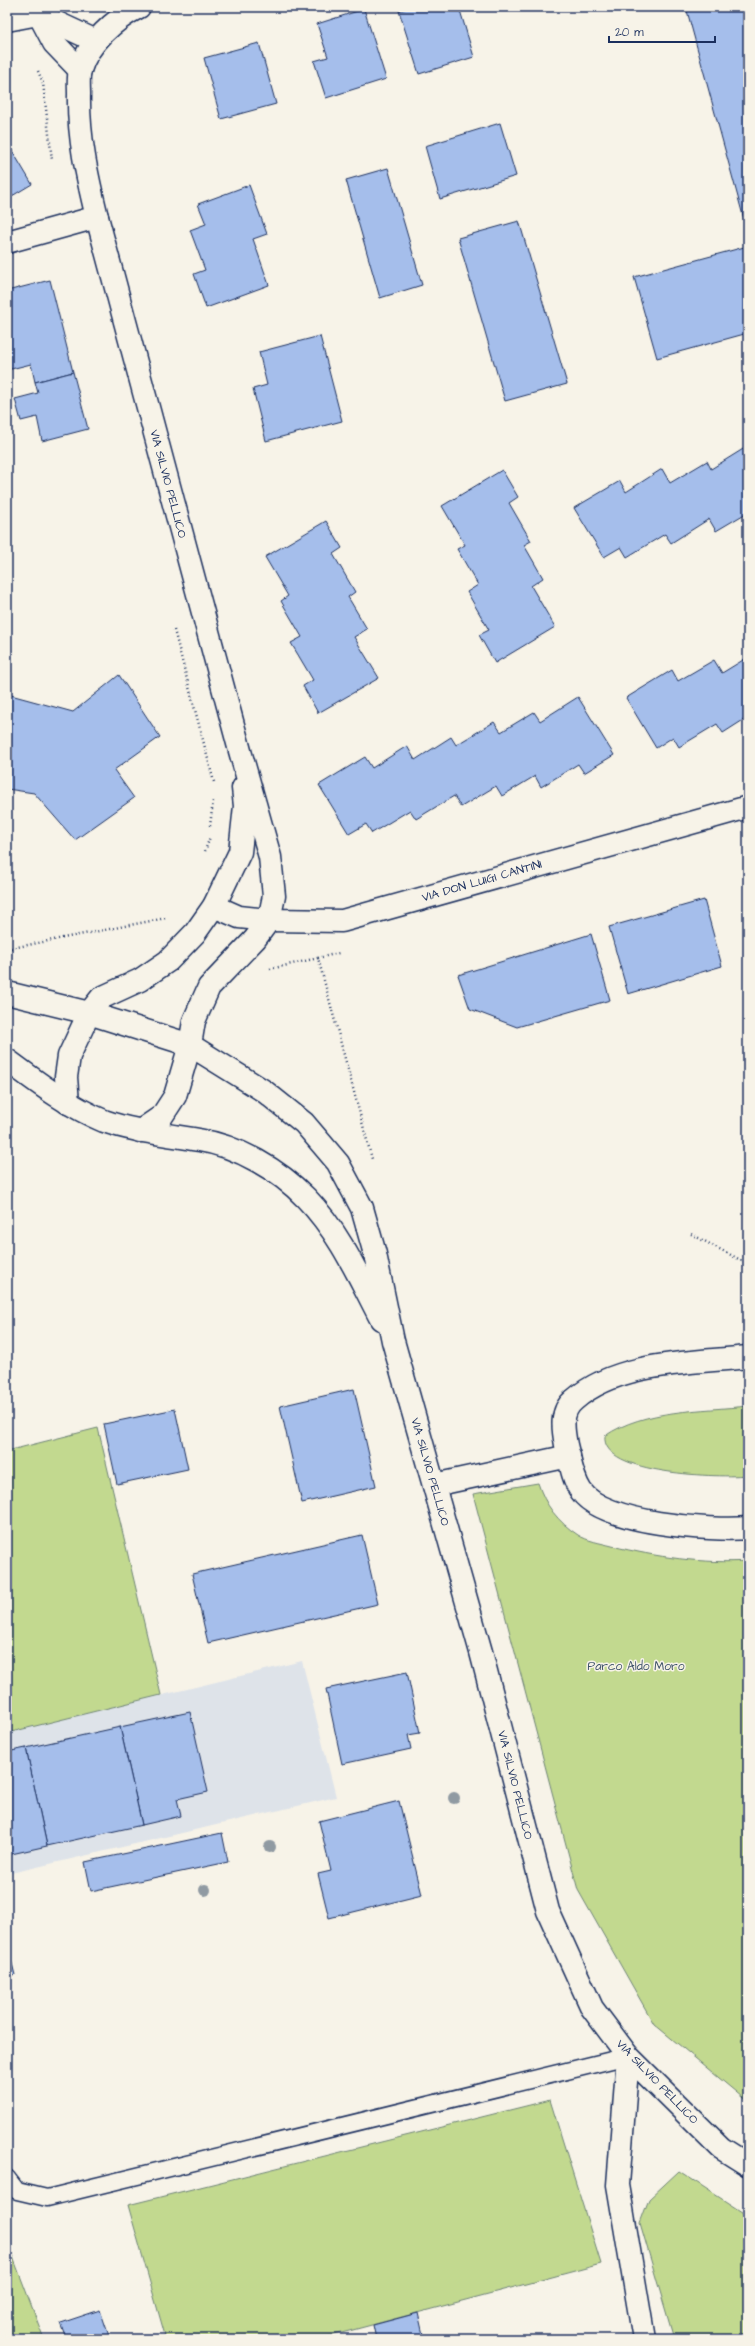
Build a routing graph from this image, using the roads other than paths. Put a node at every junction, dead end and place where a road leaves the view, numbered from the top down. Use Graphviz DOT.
graph roads {
  1 [pos="139,7"];
  2 [pos="36,11"];
  3 [pos="7,20"];
  4 [pos="96,40"];
  5 [pos="80,70"];
  6 [pos="97,217"];
  7 [pos="7,242"];
  8 [pos="240,751"];
  9 [pos="748,807"];
  10 [pos="214,906"];
  11 [pos="269,920"];
  12 [pos="7,993"];
  13 [pos="89,1013"];
  14 [pos="190,1046"];
  15 [pos="7,1060"];
  16 [pos="68,1103"];
  17 [pos="140,1131"];
  18 [pos="393,1341"];
  19 [pos="748,1357"];
  20 [pos="569,1456"];
  21 [pos="434,1486"];
  22 [pos="748,1528"];
  23 [pos="628,2056"];
  24 [pos="748,2165"];
  25 [pos="7,2178"];
  26 [pos="644,2339"];
  1 -- 4 [label="street"];
  2 -- 3 [label="street"];
  2 -- 4 [label="street"];
  2 -- 5 [label="street"];
  4 -- 5 [label="street"];
  5 -- 6 [label="street, VIA SILVIO PELLICO"];
  6 -- 7 [label="street"];
  6 -- 8 [label="street, VIA SILVIO PELLICO"];
  8 -- 10 [label="street, VIA SILVIO PELLICO"];
  8 -- 11 [label="street, VIA SILVIO PELLICO"];
  9 -- 11 [label="street, VIA DON LUIGI CANTINI"];
  10 -- 11 [label="street, VIA DON LUIGI CANTINI"];
  10 -- 13 [label="street, VIA SILVIO PELLICO"];
  11 -- 14 [label="street, VIA SILVIO PELLICO"];
  12 -- 13 [label="street"];
  13 -- 14 [label="street, VIA SILVIO PELLICO"];
  13 -- 16 [label="street, VIA SILVIO PELLICO"];
  14 -- 17 [label="street, VIA SILVIO PELLICO"];
  14 -- 18 [label="street, VIA SILVIO PELLICO"];
  15 -- 16 [label="street"];
  16 -- 17 [label="street, VIA SILVIO PELLICO"];
  17 -- 18 [label="street, VIA SILVIO PELLICO"];
  18 -- 21 [label="street, VIA SILVIO PELLICO"];
  19 -- 20 [label="street"];
  20 -- 21 [label="street"];
  20 -- 22 [label="street"];
  21 -- 23 [label="street, VIA SILVIO PELLICO"];
  23 -- 24 [label="street, VIA SILVIO PELLICO"];
  23 -- 25 [label="lane"];
  23 -- 26 [label="street"];
}
